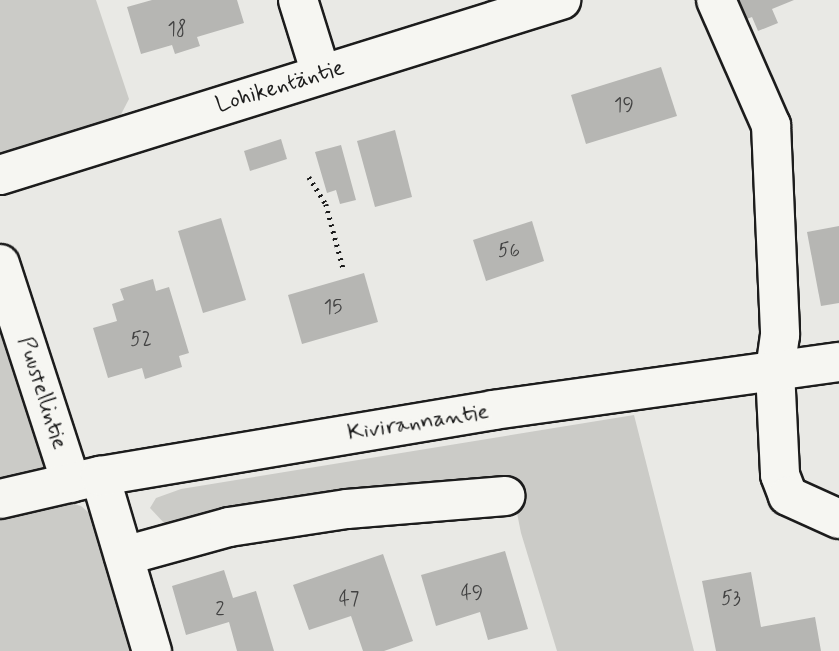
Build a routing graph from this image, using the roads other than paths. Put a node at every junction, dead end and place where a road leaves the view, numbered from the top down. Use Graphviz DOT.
graph roads {
  1 [pos="298,0"];
  2 [pos="561,0"];
  3 [pos="716,0"];
  4 [pos="321,74"];
  5 [pos="0,176"];
  6 [pos="0,264"];
  7 [pos="839,362"];
  8 [pos="775,371"];
  9 [pos="86,479"];
  10 [pos="505,496"];
  11 [pos="0,499"];
  12 [pos="839,519"];
  13 [pos="124,556"];
  14 [pos="152,651"];
  1 -- 4 [label="street"];
  2 -- 4 [label="street, Lohikentäntie"];
  3 -- 8 [label="street"];
  4 -- 5 [label="street, Lohikentäntie"];
  6 -- 9 [label="street, Puustellintie"];
  7 -- 8 [label="street, Kivirannantie"];
  8 -- 9 [label="street, Kivirannantie"];
  8 -- 12 [label="street"];
  9 -- 11 [label="street, Kivirannantie"];
  9 -- 13 [label="street, Puustellintie"];
  10 -- 13 [label="street"];
  13 -- 14 [label="street, Puustellintie"];
}
